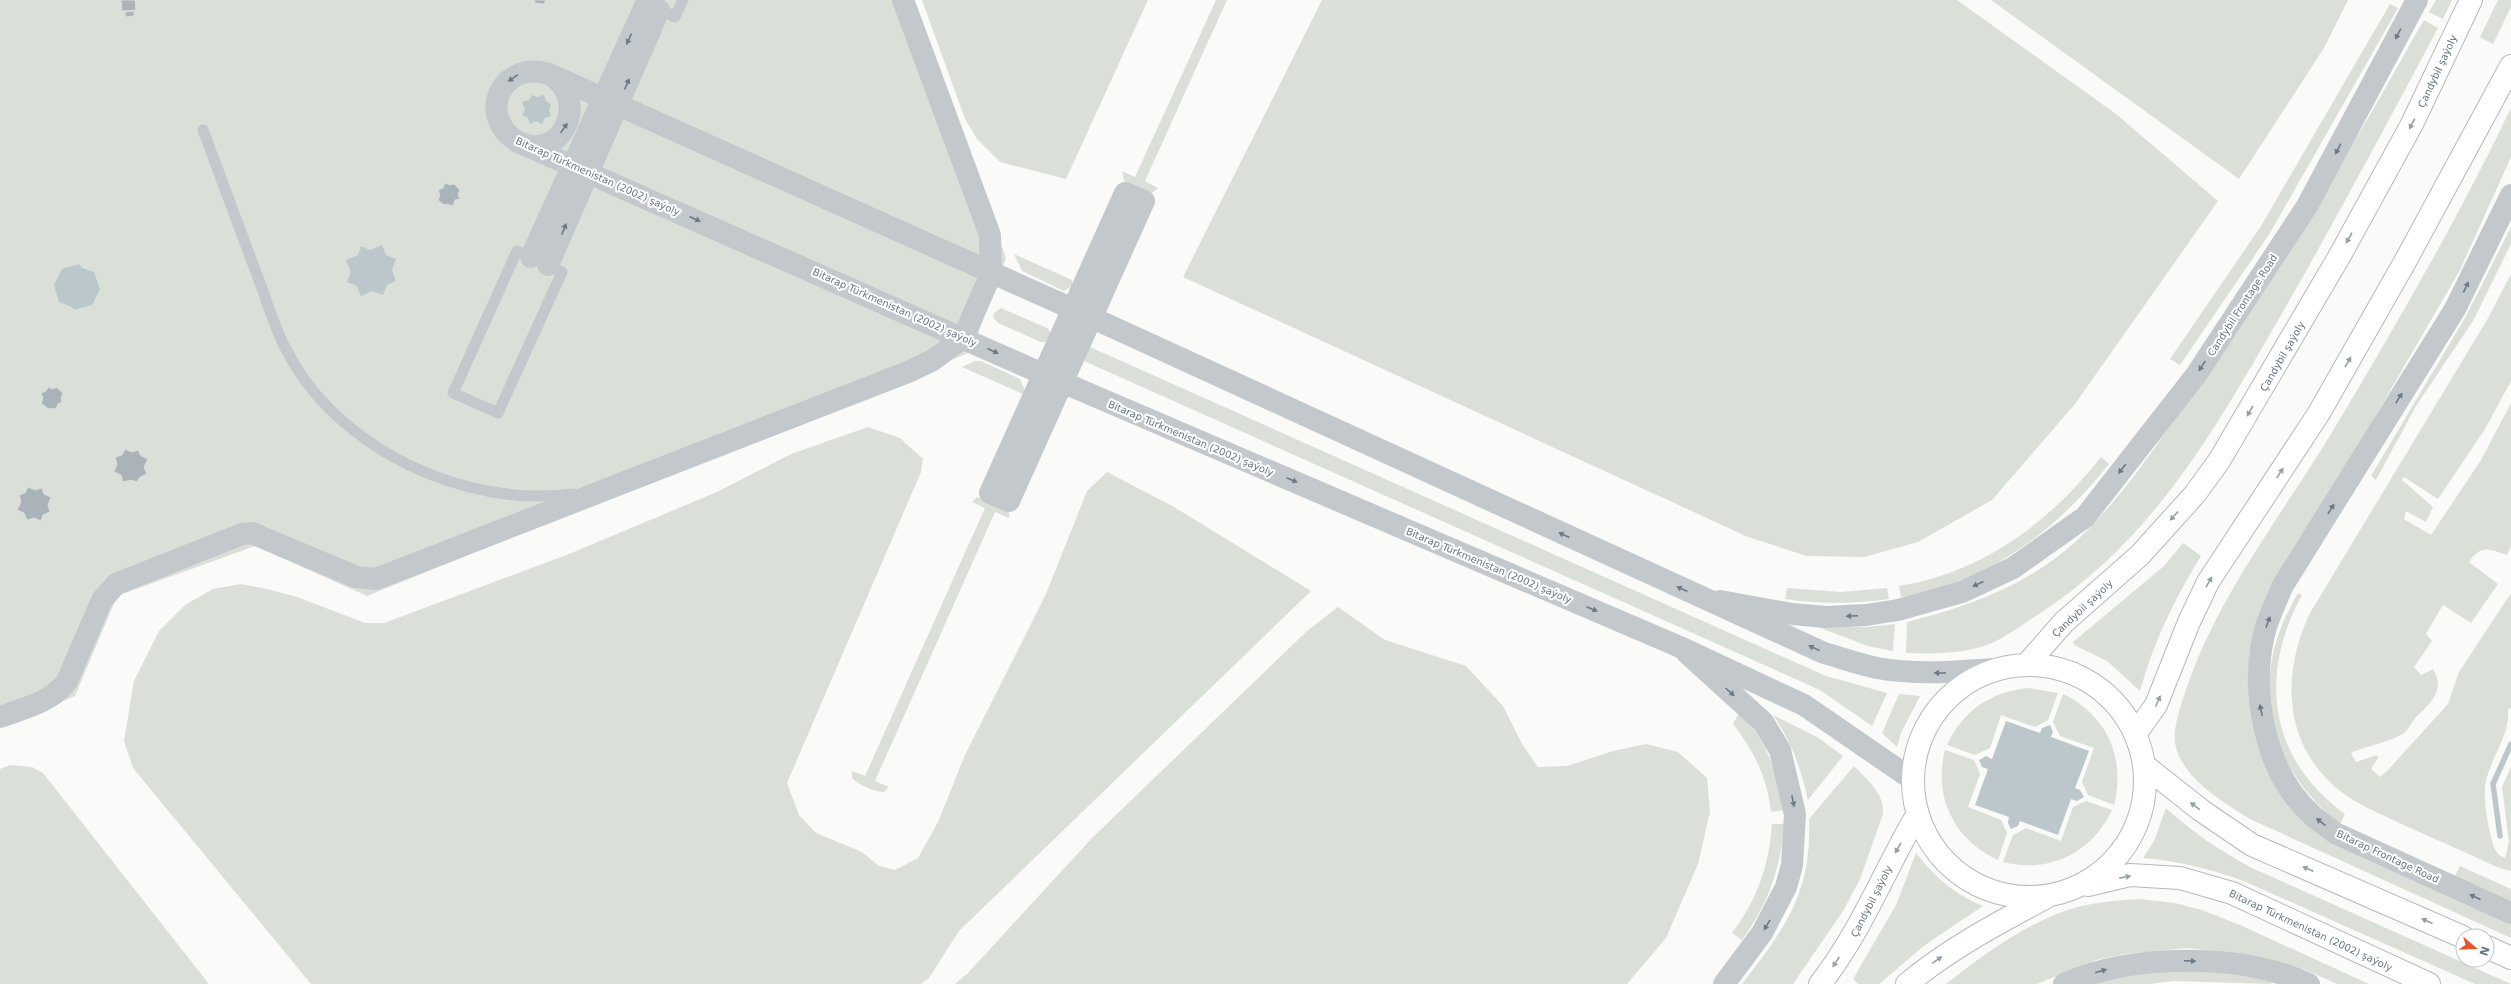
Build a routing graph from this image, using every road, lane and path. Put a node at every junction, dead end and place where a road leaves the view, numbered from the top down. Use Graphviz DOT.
graph roads {
  1 [pos="683,0"];
  2 [pos="903,0"];
  3 [pos="2417,0"];
  4 [pos="2471,0"];
  5 [pos="648,4"];
  6 [pos="2511,66"];
  7 [pos="549,74"];
  8 [pos="610,101"];
  9 [pos="203,130"];
  10 [pos="518,142"];
  11 [pos="580,168"];
  12 [pos="2511,195"];
  13 [pos="540,261"];
  14 [pos="991,274"];
  15 [pos="1082,314"];
  16 [pos="963,338"];
  17 [pos="1053,378"];
  18 [pos="606,489"];
  19 [pos="2013,568"];
  20 [pos="1703,598"];
  21 [pos="1680,647"];
  22 [pos="2027,664"];
  23 [pos="1993,669"];
  24 [pos="0,716"];
  25 [pos="2136,733"];
  26 [pos="2145,766"];
  27 [pos="1913,780"];
  28 [pos="1917,815"];
  29 [pos="2073,889"];
  30 [pos="2050,896"];
  31 [pos="2511,912"];
  32 [pos="2455,934"];
  33 [pos="2495,951"];
  34 [pos="2511,958"];
  35 [pos="1724,984"];
  36 [pos="1820,984"];
  37 [pos="1907,984"];
  38 [pos="2064,984"];
  39 [pos="2309,984"];
  40 [pos="2429,984"];
  1 -- 5 [label="lane"];
  2 -- 14 [label="street"];
  3 -- 19 [label="street, Candybil Frontage Road, one-way"];
  4 -- 22 [label="main road, Çandybil şaýoly, one-way"];
  5 -- 8 [label="street"];
  25 -- 6 [label="main road, one-way"];
  7 -- 8 [label="street, Bitarap Türkmenistan (2002) şaýoly"];
  10 -- 7 [label="street, one-way"];
  7 -- 10 [label="street, Bitarap Türkmenistan (2002) şaýoly, one-way"];
  8 -- 11 [label="street"];
  8 -- 14 [label="street, Bitarap Türkmenistan (2002) şaýoly"];
  9 -- 18 [label="lane"];
  10 -- 11 [label="street, Bitarap Türkmenistan (2002) şaýoly"];
  11 -- 13 [label="street"];
  11 -- 16 [label="street, Bitarap Türkmenistan (2002) şaýoly, one-way"];
  31 -- 12 [label="street, Bitarap Frontage Road, one-way"];
  13 -- 13 [label="lane"];
  14 -- 15 [label="street, Bitarap Türkmenistan (2002) şaýoly"];
  14 -- 16 [label="street"];
  15 -- 15 [label="street"];
  15 -- 17 [label="street"];
  20 -- 15 [label="street, Bitarap Türkmenistan (2002) şaýoly, one-way"];
  16 -- 17 [label="street, Bitarap Türkmenistan (2002) şaýoly, one-way"];
  16 -- 18 [label="street"];
  17 -- 17 [label="street"];
  17 -- 21 [label="street, Bitarap Türkmenistan (2002) şaýoly, one-way"];
  18 -- 24 [label="street"];
  19 -- 20 [label="street, Bitarap Türkmenistan (2002) şaýoly, one-way"];
  23 -- 20 [label="street, Bitarap Türkmenistan (2002) şaýoly, one-way"];
  21 -- 27 [label="street, Bitarap Türkmenistan (2002) şaýoly"];
  21 -- 35 [label="street, one-way"];
  22 -- 23 [label="main road"];
  22 -- 25 [label="main road"];
  23 -- 27 [label="main road"];
  25 -- 26 [label="main road"];
  26 -- 29 [label="main road"];
  32 -- 26 [label="main road, one-way"];
  27 -- 28 [label="main road"];
  28 -- 30 [label="main road"];
  28 -- 36 [label="main road, Çandybil şaýoly, one-way"];
  29 -- 30 [label="main road"];
  29 -- 40 [label="main road, Bitarap Türkmenistan (2002) şaýoly, one-way"];
  37 -- 30 [label="main road, one-way"];
  33 -- 34 [label="main road"];
  38 -- 39 [label="street, one-way"];
}
